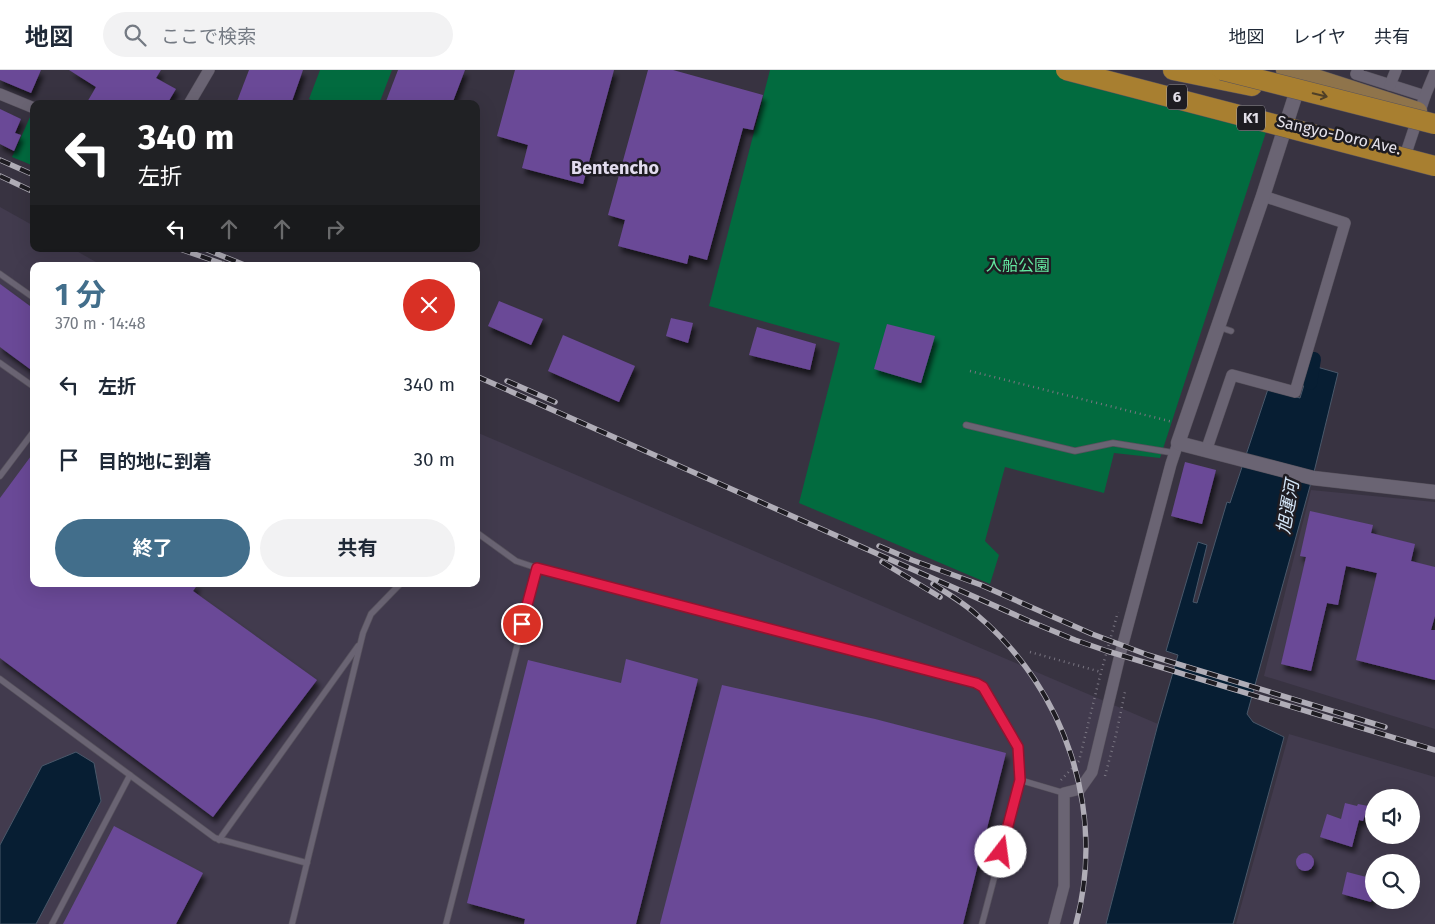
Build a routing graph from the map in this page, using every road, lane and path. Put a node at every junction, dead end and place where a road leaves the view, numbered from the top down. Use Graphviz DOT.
graph roads {
  1 [pos="209,70"];
  2 [pos="1067,70"];
  3 [pos="1111,70"];
  4 [pos="1173,70"];
  5 [pos="1222,70"];
  6 [pos="1285,70"];
  7 [pos="1358,70"];
  8 [pos="1396,70"];
  9 [pos="1435,72"];
  10 [pos="1302,76"];
  11 [pos="1390,85"];
  12 [pos="0,94"];
  13 [pos="191,100"];
  14 [pos="30,106"];
  15 [pos="1429,112"];
  16 [pos="1278,123"];
  17 [pos="1407,150"];
  18 [pos="1435,157"];
  19 [pos="1435,166"];
  20 [pos="1263,196"];
  21 [pos="0,274"];
  22 [pos="30,295"];
  23 [pos="0,363"];
  24 [pos="970,371"];
  25 [pos="30,384"];
  26 [pos="1174,422"];
  27 [pos="966,425"];
  28 [pos="30,436"];
  29 [pos="1176,448"];
  30 [pos="1206,451"];
  31 [pos="0,476"];
  32 [pos="1435,492"];
  33 [pos="480,535"];
  34 [pos="537,568"];
  35 [pos="397,587"];
  36 [pos="361,642"];
  37 [pos="1030,652"];
  38 [pos="1101,672"];
  39 [pos="0,679"];
  40 [pos="130,775"];
  41 [pos="1020,780"];
  42 [pos="1064,793"];
  43 [pos="219,840"];
  44 [pos="307,863"];
  45 [pos="52,924"];
  46 [pos="292,924"];
  47 [pos="446,924"];
  48 [pos="982,924"];
  49 [pos="1054,924"];
  1 -- 13 [label="street"];
  2 -- 16 [label="highway, K1, bridge"];
  3 -- 16 [label="highway, bridge"];
  4 -- 10 [label="highway, bridge"];
  5 -- 10 [label="highway, K1, bridge"];
  6 -- 10 [label="main road"];
  7 -- 11 [label="street"];
  8 -- 11 [label="street"];
  9 -- 15 [label="street"];
  10 -- 15 [label="highway, K1, one-way, bridge"];
  10 -- 16 [label="street"];
  11 -- 15 [label="street"];
  12 -- 14 [label="street"];
  15 -- 17 [label="street"];
  16 -- 17 [label="main road, Sangyo-Doro Ave."];
  16 -- 19 [label="highway, K1, bridge"];
  16 -- 20 [label="street"];
  17 -- 18 [label="main road, Sangyo-Doro Ave."];
  20 -- 29 [label="street"];
  20 -- 30 [label="street"];
  21 -- 22 [label="lane"];
  23 -- 25 [label="lane"];
  24 -- 26 [label="path"];
  27 -- 29 [label="lane"];
  28 -- 31 [label="lane"];
  29 -- 30 [label="street"];
  29 -- 42 [label="street"];
  30 -- 32 [label="street"];
  33 -- 34 [label="lane"];
  34 -- 41 [label="lane"];
  34 -- 47 [label="lane"];
  35 -- 36 [label="lane"];
  36 -- 43 [label="lane"];
  36 -- 44 [label="lane"];
  37 -- 38 [label="path"];
  39 -- 40 [label="lane"];
  40 -- 43 [label="lane"];
  40 -- 45 [label="lane"];
  41 -- 42 [label="lane"];
  41 -- 48 [label="lane"];
  42 -- 49 [label="street"];
  43 -- 44 [label="lane"];
  44 -- 46 [label="lane"];
}
